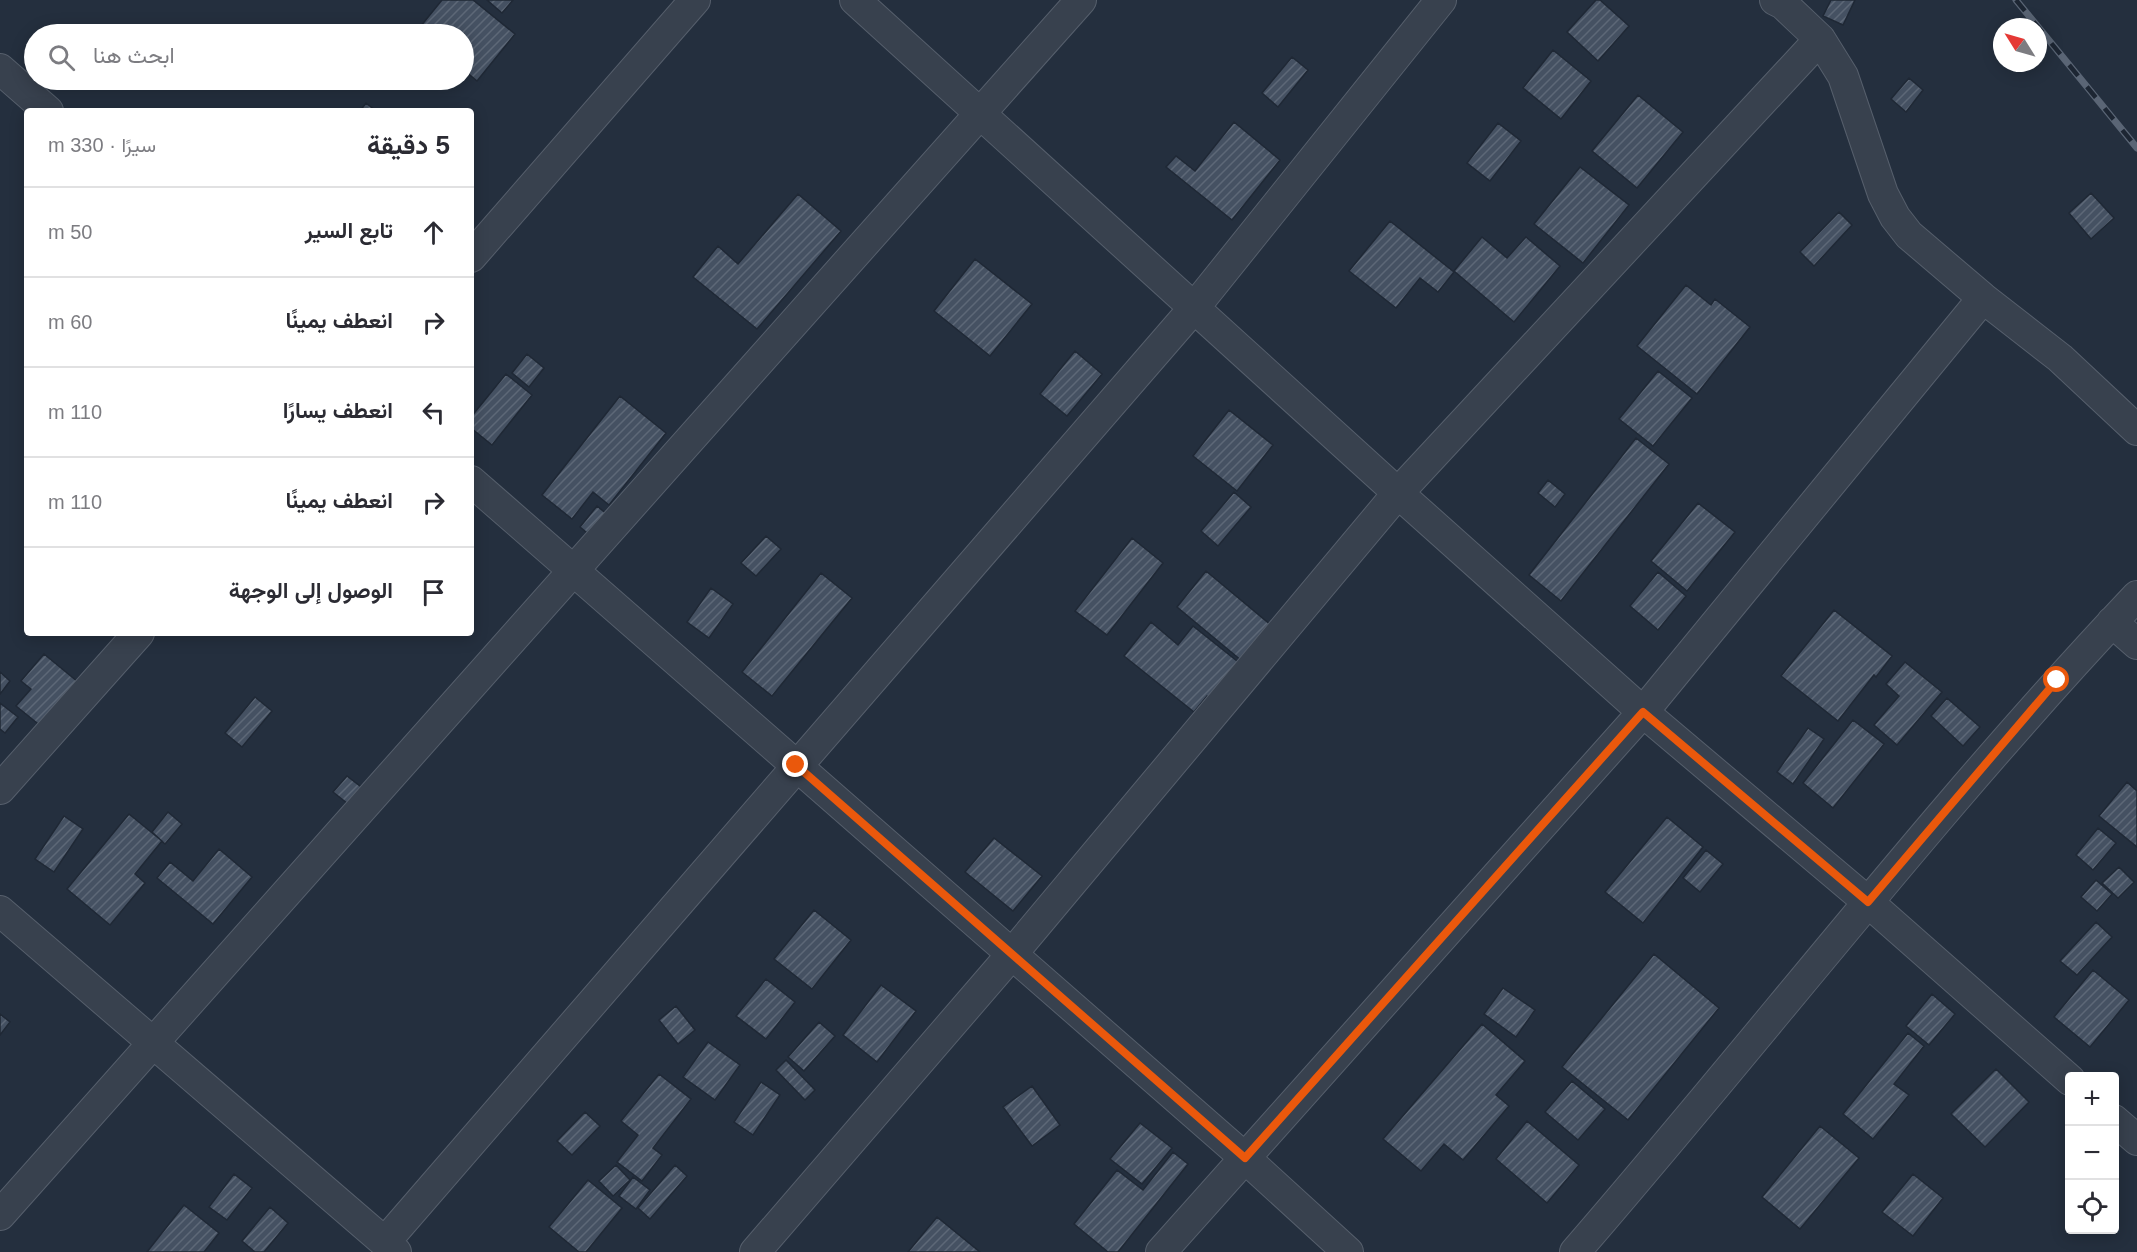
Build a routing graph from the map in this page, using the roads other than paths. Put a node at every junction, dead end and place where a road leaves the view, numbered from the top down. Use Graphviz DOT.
graph roads {
  1 [pos="695,0"];
  2 [pos="855,0"];
  3 [pos="1081,0"];
  4 [pos="1441,0"];
  5 [pos="1775,0"];
  6 [pos="1820,39"];
  7 [pos="0,69"];
  8 [pos="24,90"];
  9 [pos="24,90"];
  10 [pos="45,108"];
  11 [pos="980,114"];
  12 [pos="474,254"];
  13 [pos="1983,298"];
  14 [pos="1194,308"];
  15 [pos="2137,430"];
  16 [pos="474,484"];
  17 [pos="1398,493"];
  18 [pos="573,570"];
  19 [pos="2137,596"];
  20 [pos="2112,622"];
  21 [pos="136,636"];
  22 [pos="2137,644"];
  23 [pos="1643,712"];
  24 [pos="796,765"];
  25 [pos="0,789"];
  26 [pos="1868,902"];
  27 [pos="0,911"];
  28 [pos="1012,954"];
  29 [pos="153,1043"];
  30 [pos="2065,1076"];
  31 [pos="2119,1124"];
  32 [pos="2137,1140"];
  33 [pos="1245,1158"];
  34 [pos="0,1215"];
  35 [pos="390,1247"];
  36 [pos="755,1252"];
  37 [pos="1161,1252"];
  38 [pos="1348,1252"];
  39 [pos="1575,1252"];
  1 -- 12 [label="street"];
  2 -- 11 [label="street"];
  3 -- 11 [label="street"];
  4 -- 14 [label="street"];
  5 -- 6 [label="street"];
  6 -- 13 [label="street"];
  6 -- 17 [label="street"];
  7 -- 9 [label="street"];
  8 -- 10 [label="street"];
  11 -- 14 [label="street"];
  11 -- 18 [label="street"];
  13 -- 15 [label="street"];
  13 -- 23 [label="street"];
  14 -- 17 [label="street"];
  14 -- 24 [label="street"];
  16 -- 18 [label="street"];
  17 -- 23 [label="street"];
  17 -- 28 [label="street"];
  18 -- 24 [label="street"];
  18 -- 29 [label="street"];
  19 -- 20 [label="street"];
  20 -- 22 [label="street"];
  20 -- 26 [label="street"];
  21 -- 25 [label="street"];
  23 -- 26 [label="street"];
  23 -- 33 [label="street"];
  24 -- 28 [label="street"];
  24 -- 35 [label="street"];
  26 -- 30 [label="street"];
  26 -- 39 [label="street"];
  27 -- 29 [label="street"];
  28 -- 33 [label="street"];
  28 -- 36 [label="street"];
  29 -- 34 [label="street"];
  29 -- 35 [label="street"];
  31 -- 32 [label="street"];
  33 -- 37 [label="street"];
  33 -- 38 [label="street"];
}
